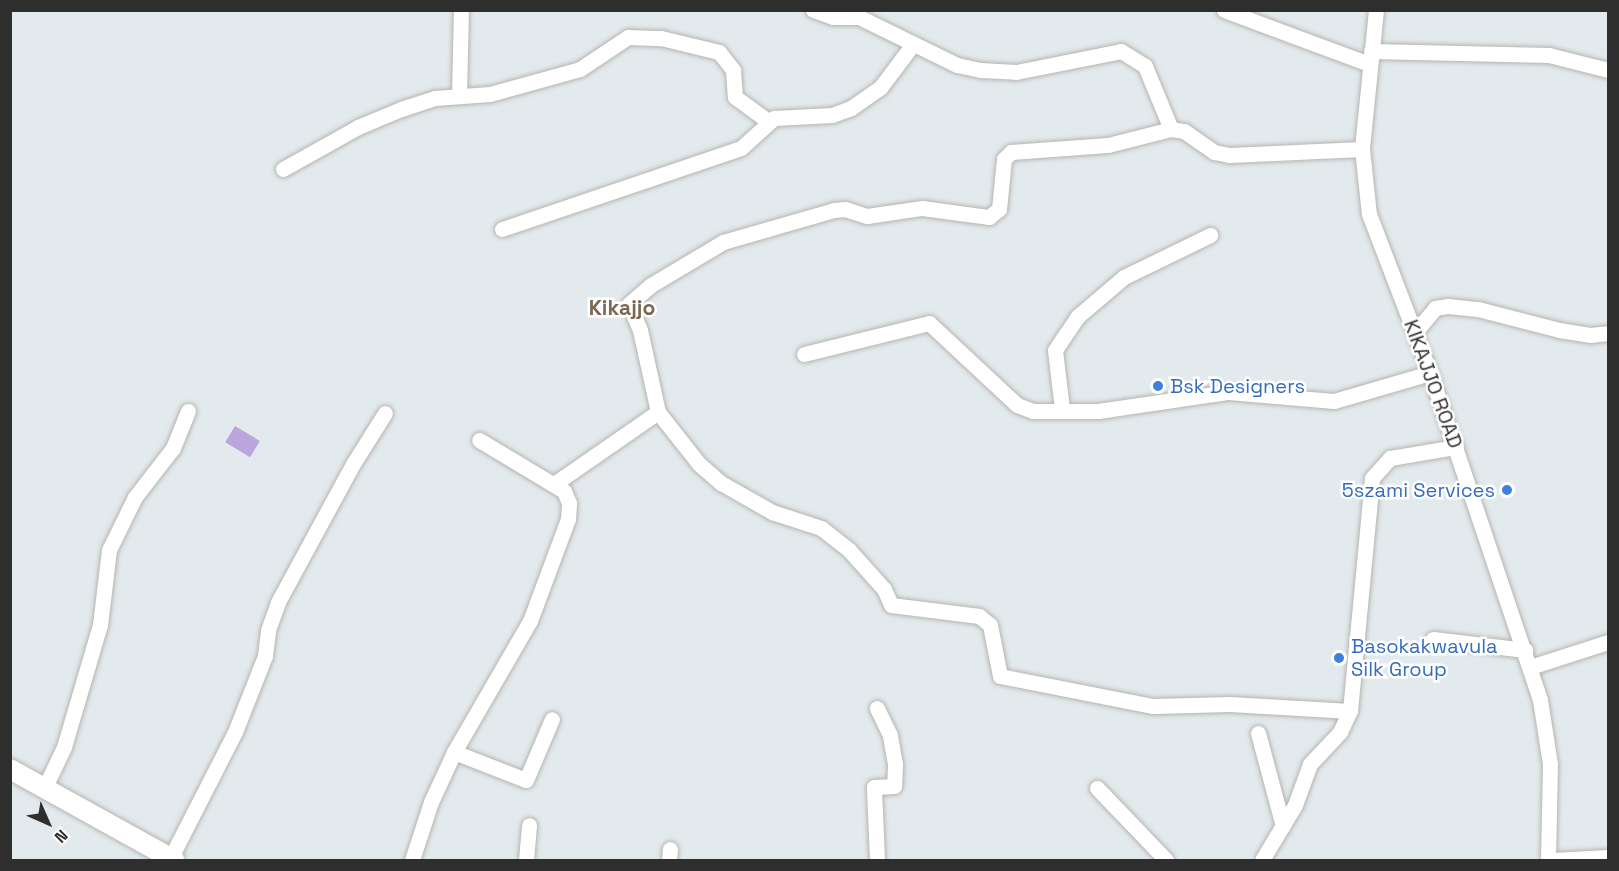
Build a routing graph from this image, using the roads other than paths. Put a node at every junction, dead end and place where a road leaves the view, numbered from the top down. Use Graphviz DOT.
graph roads {
  1 [pos="461,10"];
  2 [pos="813,10"];
  3 [pos="1224,10"];
  4 [pos="1376,10"];
  5 [pos="860,14"];
  6 [pos="913,44"];
  7 [pos="1370,57"];
  8 [pos="1608,70"];
  9 [pos="459,96"];
  10 [pos="768,121"];
  11 [pos="1171,129"];
  12 [pos="1362,149"];
  13 [pos="283,169"];
  14 [pos="502,229"];
  15 [pos="1210,235"];
  16 [pos="1416,331"];
  17 [pos="1608,333"];
  18 [pos="804,354"];
  19 [pos="1430,372"];
  20 [pos="1062,410"];
  21 [pos="188,411"];
  22 [pos="658,412"];
  23 [pos="385,413"];
  24 [pos="479,440"];
  25 [pos="1456,447"];
  26 [pos="555,484"];
  27 [pos="1434,639"];
  28 [pos="1608,642"];
  29 [pos="1524,650"];
  30 [pos="1530,667"];
  31 [pos="877,708"];
  32 [pos="1350,711"];
  33 [pos="552,719"];
  34 [pos="1258,733"];
  35 [pos="454,752"];
  36 [pos="10,769"];
  37 [pos="1097,788"];
  38 [pos="44,789"];
  39 [pos="529,825"];
  40 [pos="1283,826"];
  41 [pos="1608,856"];
  42 [pos="172,860"];
  43 [pos="412,861"];
  44 [pos="526,861"];
  45 [pos="877,861"];
  46 [pos="1166,861"];
  47 [pos="1262,861"];
  48 [pos="1548,861"];
  49 [pos="1553,861"];
  1 -- 9 [label="street"];
  2 -- 5 [label="street"];
  3 -- 7 [label="street"];
  4 -- 7 [label="street, KIKAJJO ROAD"];
  5 -- 6 [label="street"];
  6 -- 10 [label="street"];
  6 -- 11 [label="street"];
  7 -- 8 [label="street"];
  7 -- 12 [label="street, KIKAJJO ROAD"];
  9 -- 10 [label="street"];
  9 -- 13 [label="street"];
  10 -- 14 [label="street"];
  11 -- 12 [label="street"];
  11 -- 22 [label="street"];
  12 -- 16 [label="street, KIKAJJO ROAD"];
  15 -- 20 [label="street"];
  16 -- 17 [label="street"];
  16 -- 19 [label="street, KIKAJJO ROAD"];
  18 -- 20 [label="street"];
  19 -- 20 [label="street"];
  19 -- 25 [label="street, KIKAJJO ROAD"];
  21 -- 38 [label="street"];
  22 -- 26 [label="street"];
  22 -- 32 [label="street"];
  23 -- 42 [label="street"];
  24 -- 26 [label="street"];
  25 -- 29 [label="street, KIKAJJO ROAD"];
  25 -- 32 [label="street"];
  26 -- 35 [label="street"];
  27 -- 29 [label="street"];
  28 -- 30 [label="street"];
  29 -- 30 [label="street, KIKAJJO ROAD"];
  30 -- 48 [label="street, KIKAJJO ROAD"];
  31 -- 45 [label="street"];
  32 -- 40 [label="street"];
  33 -- 35 [label="street"];
  34 -- 40 [label="street"];
  35 -- 43 [label="street"];
  36 -- 38 [label="street"];
  37 -- 46 [label="street"];
  38 -- 42 [label="street"];
  39 -- 44 [label="street"];
  40 -- 47 [label="street"];
  41 -- 49 [label="street"];
}
